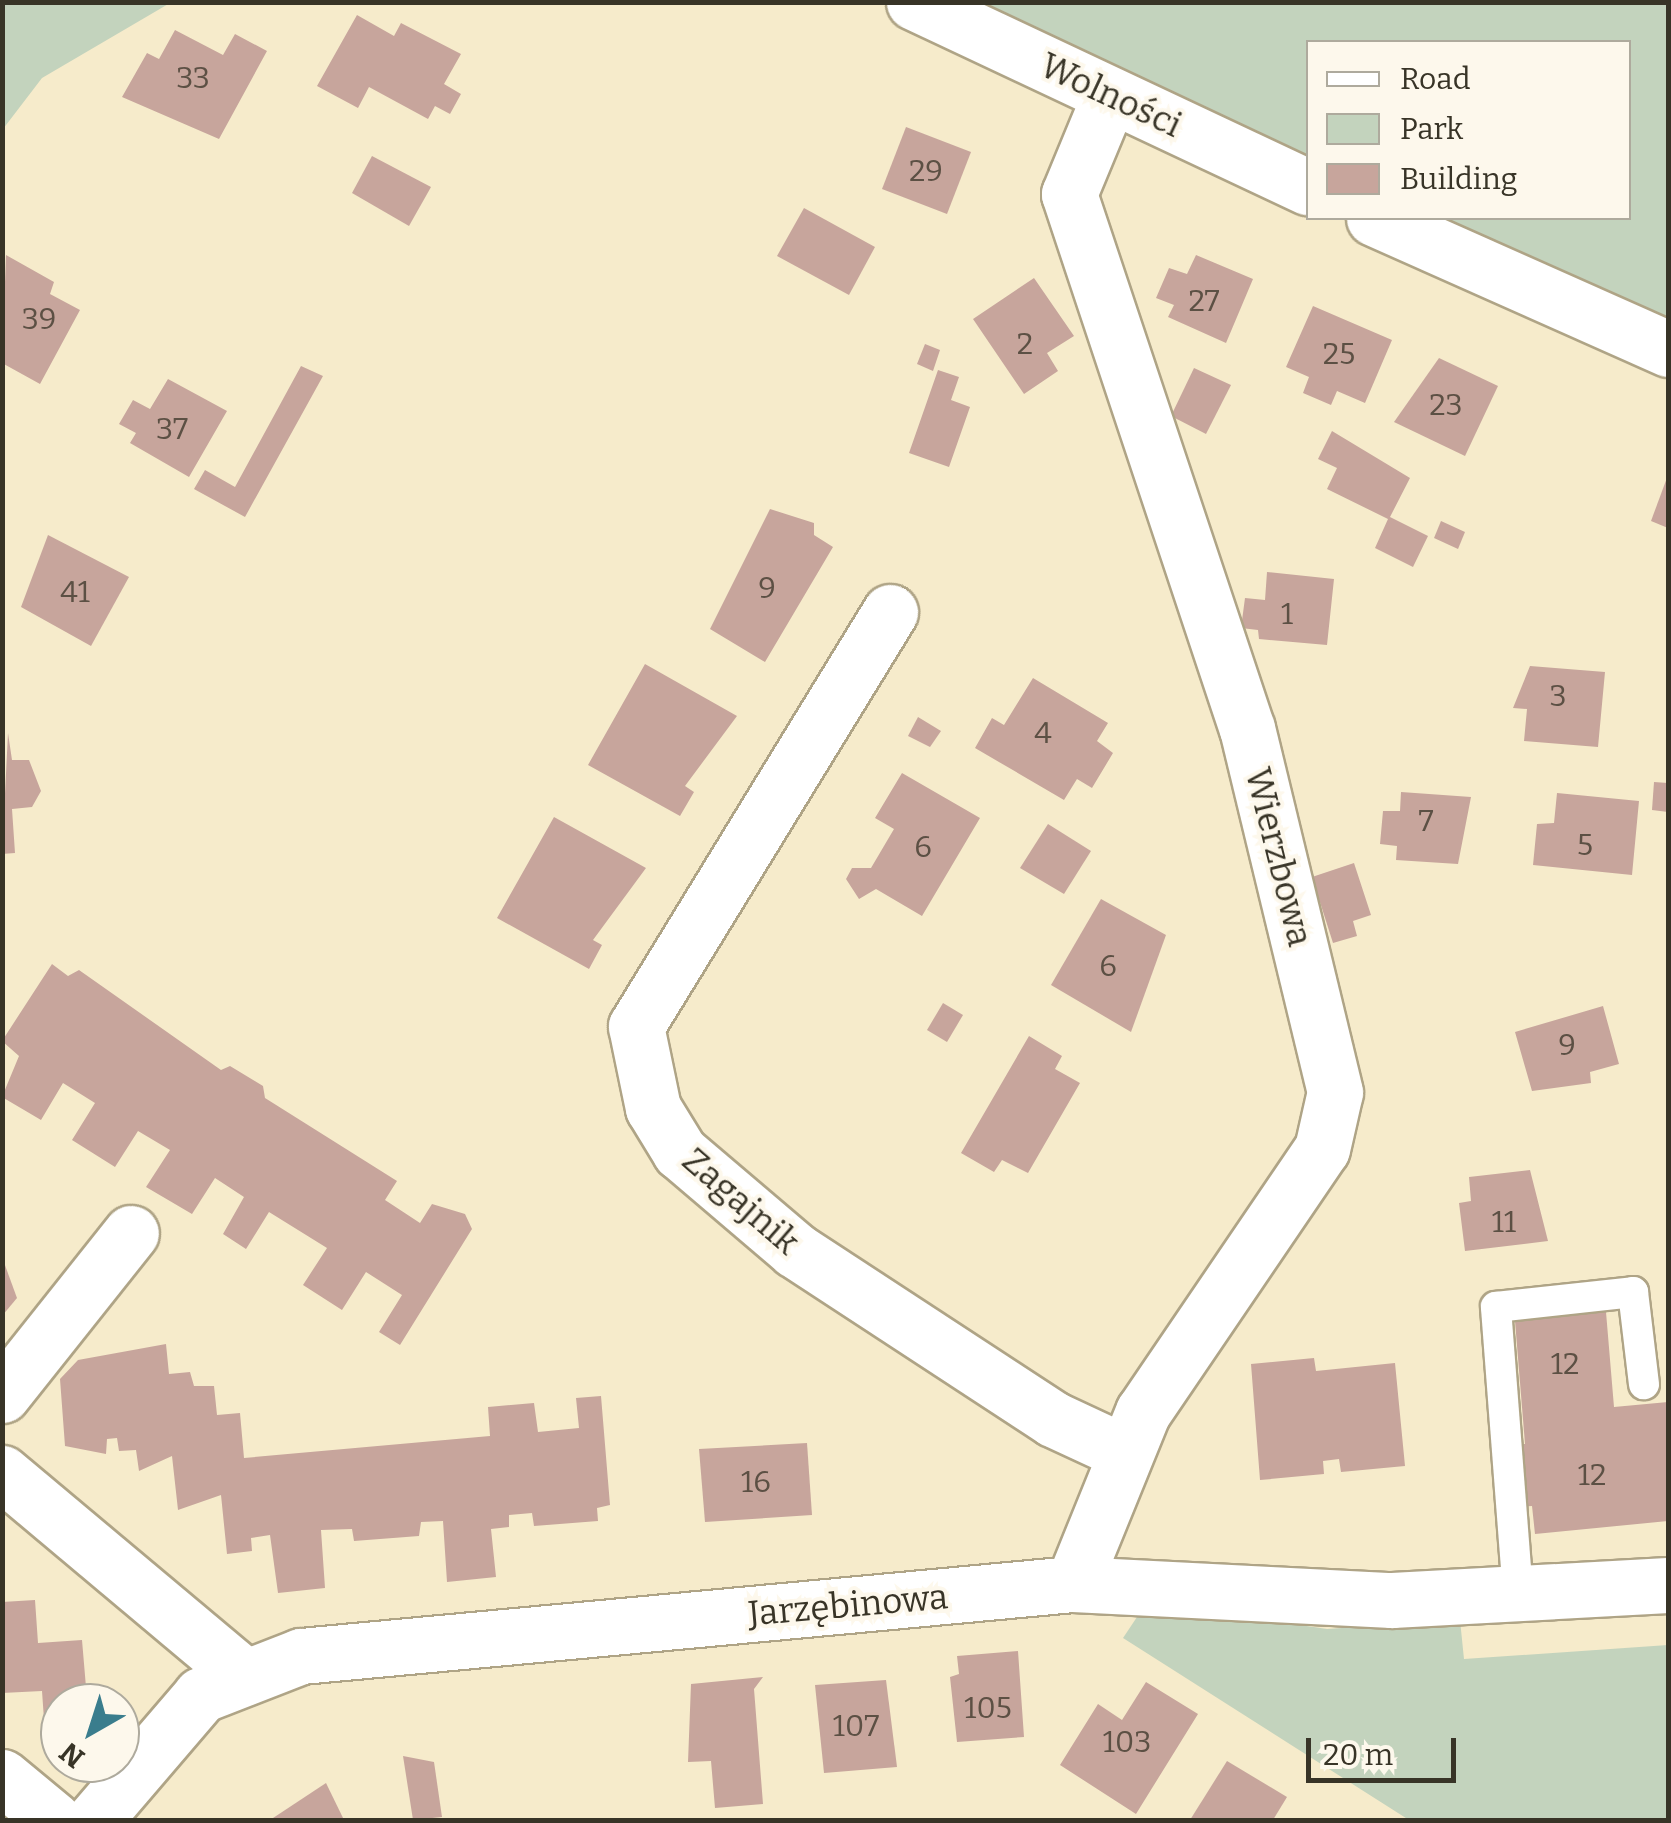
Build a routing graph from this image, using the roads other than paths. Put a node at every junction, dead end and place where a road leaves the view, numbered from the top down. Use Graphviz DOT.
graph roads {
  1 [pos="914,2"];
  2 [pos="1110,95"];
  3 [pos="1306,186"];
  4 [pos="1378,220"];
  5 [pos="1668,349"];
  6 [pos="890,612"];
  7 [pos="131,1233"];
  8 [pos="1644,1384"];
  9 [pos="2,1395"];
  10 [pos="1124,1452"];
  11 [pos="2,1473"];
  12 [pos="1073,1584"];
  13 [pos="1668,1585"];
  14 [pos="1518,1594"];
  15 [pos="244,1678"];
  16 [pos="2,1777"];
  17 [pos="54,1820"];
  18 [pos="94,1820"];
  1 -- 2 [label="street, Wolności"];
  2 -- 3 [label="street, Wolności"];
  2 -- 10 [label="street, Wierzbowa"];
  4 -- 5 [label="street"];
  6 -- 10 [label="street, Zagajnik"];
  7 -- 9 [label="street"];
  8 -- 14 [label="lane"];
  10 -- 12 [label="street, Wierzbowa"];
  11 -- 15 [label="street"];
  12 -- 14 [label="street, Jarzębinowa"];
  12 -- 15 [label="street, Jarzębinowa"];
  13 -- 14 [label="street, Jarzębinowa"];
  15 -- 18 [label="street, Jarzębinowa"];
  16 -- 17 [label="street"];
}
